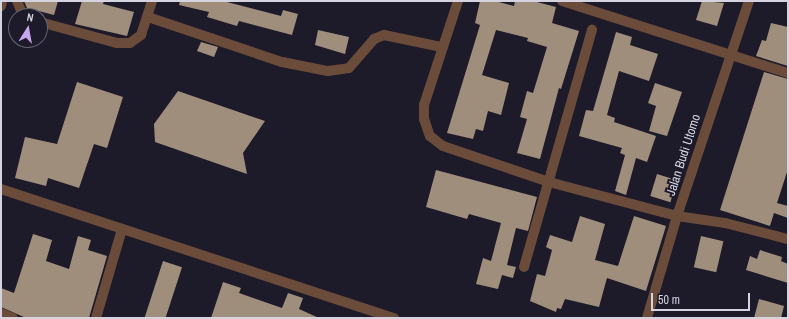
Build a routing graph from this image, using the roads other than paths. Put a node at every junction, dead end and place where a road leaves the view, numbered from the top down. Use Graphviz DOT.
graph roads {
  1 [pos="2,1"];
  2 [pos="152,1"];
  3 [pos="458,1"];
  4 [pos="562,1"];
  5 [pos="749,1"];
  6 [pos="1,6"];
  7 [pos="148,17"];
  8 [pos="48,24"];
  9 [pos="592,30"];
  10 [pos="441,47"];
  11 [pos="731,53"];
  12 [pos="788,73"];
  13 [pos="549,182"];
  14 [pos="1,189"];
  15 [pos="677,216"];
  16 [pos="122,229"];
  17 [pos="788,239"];
  18 [pos="524,267"];
  19 [pos="1,313"];
  20 [pos="367,314"];
  21 [pos="13,318"];
  22 [pos="96,318"];
  23 [pos="394,318"];
  24 [pos="647,318"];
  1 -- 6 [label="street"];
  2 -- 7 [label="street"];
  3 -- 10 [label="street"];
  4 -- 11 [label="street"];
  5 -- 11 [label="street, Jalan Budi Utomo"];
  7 -- 8 [label="street"];
  7 -- 10 [label="street"];
  9 -- 13 [label="street"];
  10 -- 13 [label="street"];
  11 -- 12 [label="street"];
  11 -- 15 [label="street, Jalan Budi Utomo"];
  13 -- 15 [label="street"];
  13 -- 18 [label="street"];
  14 -- 16 [label="street"];
  15 -- 17 [label="street"];
  15 -- 24 [label="street, Jalan Budi Utomo"];
  16 -- 20 [label="street"];
  16 -- 22 [label="street"];
  19 -- 21 [label="street"];
  20 -- 23 [label="street"];
}
